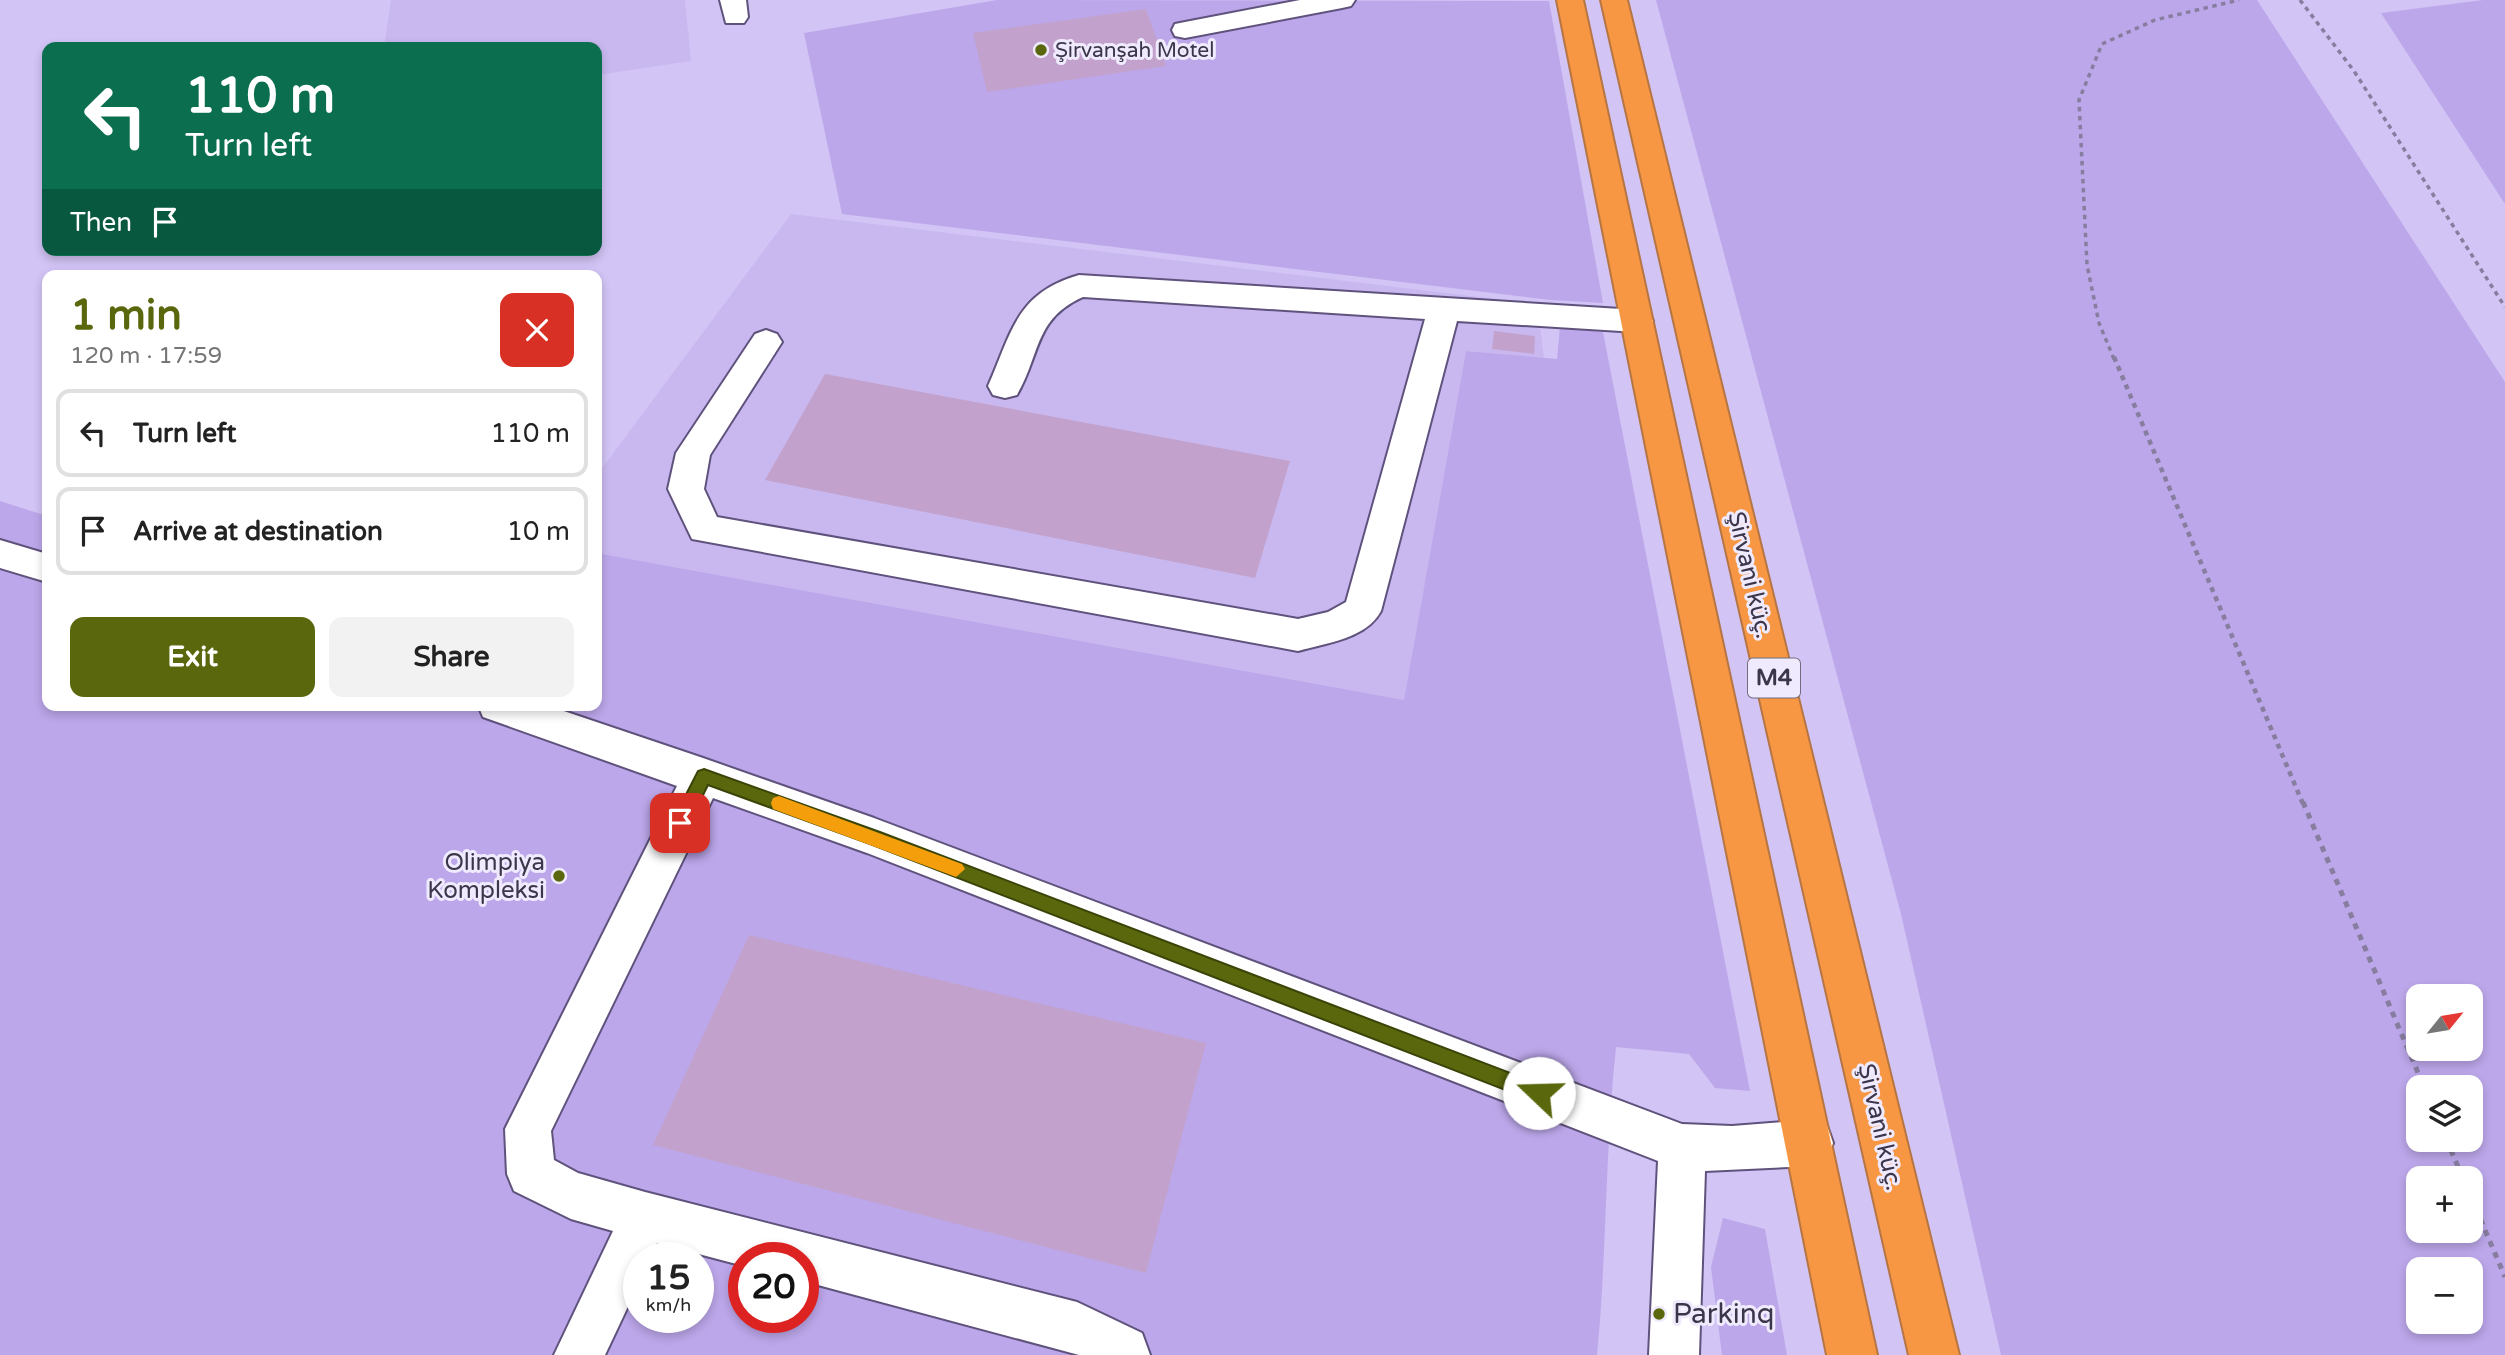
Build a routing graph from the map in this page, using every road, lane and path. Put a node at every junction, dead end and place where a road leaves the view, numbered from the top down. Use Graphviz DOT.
graph roads {
  1 [pos="1342,0"];
  2 [pos="1570,0"];
  3 [pos="1614,0"];
  4 [pos="2239,0"];
  5 [pos="2300,0"];
  6 [pos="1185,30"];
  7 [pos="2505,307"];
  8 [pos="1444,309"];
  9 [pos="1637,321"];
  10 [pos="766,342"];
  11 [pos="1005,386"];
  12 [pos="0,554"];
  13 [pos="42,567"];
  14 [pos="514,711"];
  15 [pos="704,776"];
  16 [pos="2419,1075"];
  17 [pos="1810,1143"];
  18 [pos="1682,1147"];
  19 [pos="645,1216"];
  20 [pos="2483,1225"];
  21 [pos="2505,1277"];
  22 [pos="579,1355"];
  23 [pos="1125,1355"];
  24 [pos="1674,1355"];
  25 [pos="1852,1355"];
  26 [pos="1934,1355"];
  1 -- 6 [label="lane"];
  2 -- 9 [label="highway, M4"];
  3 -- 26 [label="highway, Şirvani küç. / M4"];
  4 -- 16 [label="path"];
  5 -- 7 [label="path"];
  8 -- 9 [label="lane"];
  8 -- 10 [label="lane"];
  8 -- 11 [label="lane"];
  9 -- 17 [label="highway, M4"];
  12 -- 13 [label="lane"];
  14 -- 15 [label="lane"];
  15 -- 18 [label="lane"];
  15 -- 19 [label="lane"];
  17 -- 18 [label="lane"];
  17 -- 25 [label="highway, M4"];
  18 -- 24 [label="lane"];
  19 -- 22 [label="lane"];
  19 -- 23 [label="lane"];
  20 -- 21 [label="path"];
}
